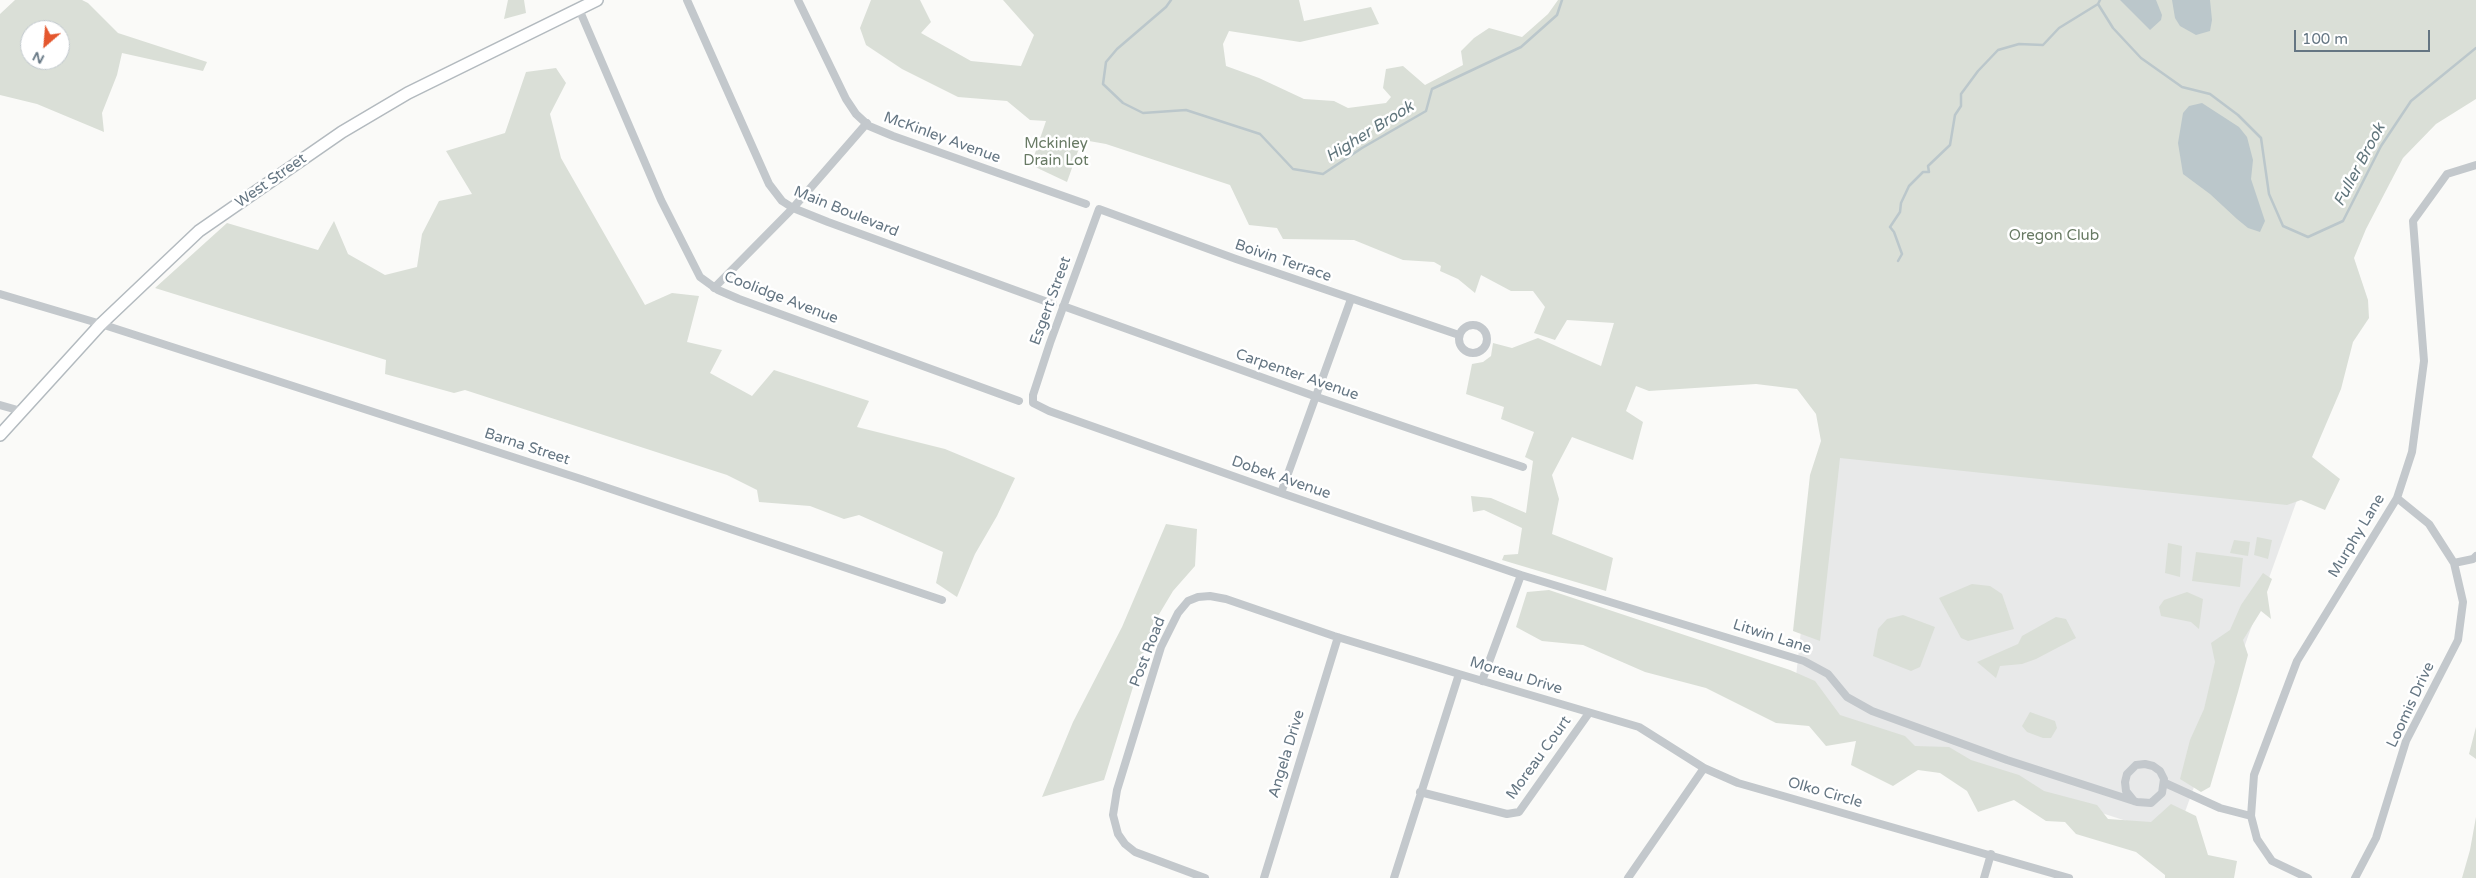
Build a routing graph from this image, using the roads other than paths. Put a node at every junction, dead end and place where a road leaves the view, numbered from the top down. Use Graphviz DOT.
graph roads {
  1 [pos="597,0"];
  2 [pos="687,0"];
  3 [pos="798,0"];
  4 [pos="579,9"];
  5 [pos="867,124"];
  6 [pos="2476,165"];
  7 [pos="1086,204"];
  8 [pos="793,208"];
  9 [pos="1099,209"];
  10 [pos="714,288"];
  11 [pos="0,294"];
  12 [pos="1351,299"];
  13 [pos="1053,304"];
  14 [pos="1063,306"];
  15 [pos="101,324"];
  16 [pos="1459,335"];
  17 [pos="1316,397"];
  18 [pos="1019,401"];
  19 [pos="1033,403"];
  20 [pos="0,405"];
  21 [pos="21,411"];
  22 [pos="0,435"];
  23 [pos="1524,467"];
  24 [pos="1281,493"];
  25 [pos="2397,498"];
  26 [pos="2476,556"];
  27 [pos="2454,563"];
  28 [pos="1521,575"];
  29 [pos="942,600"];
  30 [pos="1338,637"];
  31 [pos="1459,674"];
  32 [pos="1482,681"];
  33 [pos="1589,713"];
  34 [pos="1704,768"];
  35 [pos="2165,783"];
  36 [pos="1420,792"];
  37 [pos="2134,801"];
  38 [pos="2251,816"];
  39 [pos="1991,854"];
  40 [pos="1205,878"];
  41 [pos="1264,878"];
  42 [pos="1394,878"];
  43 [pos="1628,878"];
  44 [pos="1984,878"];
  45 [pos="2069,878"];
  46 [pos="2308,878"];
  47 [pos="2354,878"];
  1 -- 4 [label="main road, West Street"];
  2 -- 8 [label="street, Main Boulevard"];
  3 -- 5 [label="street, McKinley Avenue"];
  4 -- 10 [label="street, Coolidge Avenue"];
  4 -- 15 [label="main road, West Street"];
  5 -- 7 [label="street, McKinley Avenue"];
  5 -- 8 [label="street"];
  6 -- 25 [label="street, Murphy Lane"];
  8 -- 10 [label="street"];
  8 -- 13 [label="street, Main Boulevard"];
  9 -- 12 [label="street, Boivin Terrace"];
  9 -- 14 [label="street, Esgert Street"];
  10 -- 18 [label="street, Coolidge Avenue"];
  11 -- 15 [label="street, Barna Street"];
  12 -- 16 [label="street, Boivin Terrace"];
  12 -- 17 [label="street"];
  14 -- 17 [label="street, Carpenter Avenue"];
  14 -- 19 [label="street, Esgert Street"];
  15 -- 21 [label="main road, West Street"];
  15 -- 29 [label="street, Barna Street"];
  17 -- 23 [label="street, Carpenter Avenue"];
  17 -- 24 [label="street"];
  19 -- 24 [label="street, Dobek Avenue"];
  20 -- 21 [label="street"];
  21 -- 22 [label="main road, West Street"];
  24 -- 28 [label="street, Dobek Avenue"];
  25 -- 27 [label="street, Loomis Drive"];
  25 -- 38 [label="street, Murphy Lane"];
  26 -- 27 [label="street"];
  27 -- 47 [label="street, Loomis Drive"];
  28 -- 32 [label="street"];
  28 -- 37 [label="street, Litwin Lane"];
  30 -- 31 [label="street, Post Road"];
  30 -- 40 [label="street, Post Road"];
  30 -- 41 [label="street, Angela Drive"];
  31 -- 32 [label="street, Moreau Drive"];
  31 -- 36 [label="street, Moreau Drive"];
  32 -- 33 [label="street, Moreau Drive"];
  33 -- 34 [label="street, Moreau Drive"];
  33 -- 36 [label="street, Moreau Court"];
  34 -- 39 [label="street, Olko Circle"];
  34 -- 43 [label="street"];
  35 -- 37 [label="street"];
  35 -- 37 [label="street"];
  35 -- 38 [label="street"];
  36 -- 42 [label="street, Moreau Drive"];
  38 -- 46 [label="street, Murphy Lane"];
  39 -- 44 [label="street"];
  39 -- 45 [label="street, Olko Circle"];
}
